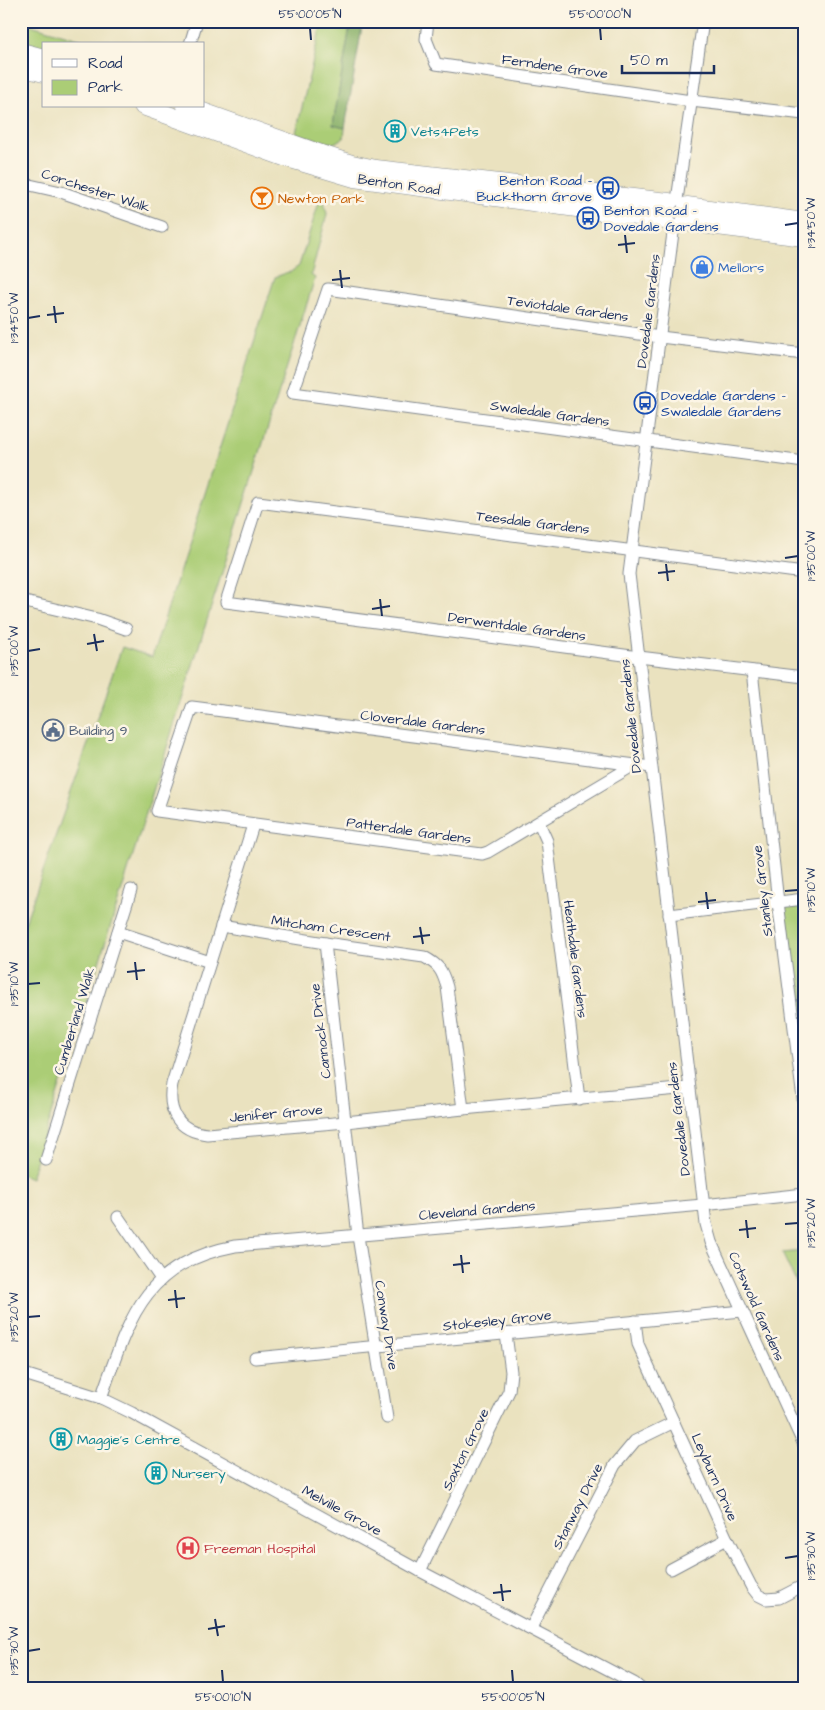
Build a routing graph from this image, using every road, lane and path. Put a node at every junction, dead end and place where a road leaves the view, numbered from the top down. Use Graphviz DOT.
graph roads {
  1 [pos="197,21"];
  2 [pos="428,21"];
  3 [pos="703,21"];
  4 [pos="191,42"];
  5 [pos="21,52"];
  6 [pos="42,57"];
  7 [pos="21,67"];
  8 [pos="42,72"];
  9 [pos="692,100"];
  10 [pos="154,108"];
  11 [pos="191,108"];
  12 [pos="170,111"];
  13 [pos="804,114"];
  14 [pos="21,183"];
  15 [pos="676,213"];
  16 [pos="804,222"];
  17 [pos="162,227"];
  18 [pos="804,237"];
  19 [pos="660,337"];
  20 [pos="804,354"];
  21 [pos="293,393"];
  22 [pos="647,442"];
  23 [pos="804,462"];
  24 [pos="631,550"];
  25 [pos="804,573"];
  26 [pos="21,601"];
  27 [pos="226,602"];
  28 [pos="126,628"];
  29 [pos="639,657"];
  30 [pos="752,671"];
  31 [pos="804,678"];
  32 [pos="634,765"];
  33 [pos="651,767"];
  34 [pos="157,811"];
  35 [pos="539,823"];
  36 [pos="253,824"];
  37 [pos="131,890"];
  38 [pos="804,899"];
  39 [pos="778,902"];
  40 [pos="669,915"];
  41 [pos="221,926"];
  42 [pos="118,932"];
  43 [pos="325,943"];
  44 [pos="210,962"];
  45 [pos="689,1088"];
  46 [pos="579,1099"];
  47 [pos="804,1107"];
  48 [pos="463,1109"];
  49 [pos="346,1122"];
  50 [pos="46,1160"];
  51 [pos="804,1194"];
  52 [pos="703,1205"];
  53 [pos="118,1217"];
  54 [pos="358,1236"];
  55 [pos="161,1279"];
  56 [pos="742,1311"];
  57 [pos="635,1321"];
  58 [pos="506,1334"];
  59 [pos="376,1346"];
  60 [pos="255,1358"];
  61 [pos="21,1373"];
  62 [pos="101,1398"];
  63 [pos="387,1418"];
  64 [pos="674,1422"];
  65 [pos="804,1445"];
  66 [pos="727,1539"];
  67 [pos="671,1569"];
  68 [pos="420,1571"];
  69 [pos="804,1585"];
  70 [pos="531,1628"];
  71 [pos="641,1689"];
  1 -- 4 [label="street"];
  2 -- 9 [label="street, Ferndene Grove"];
  3 -- 9 [label="street, Dovedale Gardens"];
  5 -- 6 [label="main road"];
  7 -- 8 [label="main road"];
  9 -- 13 [label="street, Ferndene Grove"];
  9 -- 15 [label="street, Dovedale Gardens"];
  10 -- 12 [label="main road, Benton Road"];
  11 -- 15 [label="main road, Benton Road"];
  12 -- 15 [label="main road, Benton Road"];
  14 -- 17 [label="street, Corchester Walk"];
  15 -- 16 [label="main road, Benton Road"];
  15 -- 18 [label="main road, Benton Road"];
  15 -- 19 [label="street, Dovedale Gardens"];
  19 -- 20 [label="street, Teviotdale Gardens"];
  19 -- 21 [label="street, Teviotdale Gardens"];
  19 -- 22 [label="street, Dovedale Gardens"];
  21 -- 22 [label="street, Swaledale Gardens"];
  22 -- 23 [label="street, Swaledale Gardens"];
  22 -- 24 [label="street, Dovedale Gardens"];
  24 -- 25 [label="street, Teesdale Gardens"];
  24 -- 27 [label="street, Teesdale Gardens"];
  24 -- 29 [label="street, Dovedale Gardens"];
  26 -- 28 [label="street"];
  27 -- 29 [label="street, Derwentdale Gardens"];
  29 -- 30 [label="street, Derwentdale Gardens"];
  29 -- 33 [label="street, Dovedale Gardens"];
  30 -- 31 [label="street, Derwentdale Gardens"];
  30 -- 39 [label="street, Stanley Grove"];
  32 -- 33 [label="street, Cloverdale Gardens"];
  32 -- 34 [label="street, Cloverdale Gardens"];
  32 -- 35 [label="street, Patterdale Gardens"];
  33 -- 40 [label="street, Dovedale Gardens"];
  34 -- 36 [label="street, Patterdale Gardens"];
  35 -- 36 [label="street, Patterdale Gardens"];
  35 -- 46 [label="street, Heathdale Gardens"];
  36 -- 41 [label="street, Jenifer Grove"];
  37 -- 42 [label="street, Cumberland Walk"];
  38 -- 39 [label="street"];
  39 -- 40 [label="street"];
  39 -- 47 [label="street, Stanley Grove"];
  40 -- 45 [label="street, Dovedale Gardens"];
  41 -- 43 [label="street, Mitcham Crescent"];
  41 -- 44 [label="street, Jenifer Grove"];
  42 -- 44 [label="street"];
  42 -- 50 [label="street, Cumberland Walk"];
  43 -- 48 [label="street, Mitcham Crescent"];
  43 -- 49 [label="street, Cannock Drive"];
  44 -- 49 [label="street, Jenifer Grove"];
  45 -- 46 [label="street, Jenifer Grove"];
  45 -- 52 [label="street, Dovedale Gardens"];
  46 -- 48 [label="street, Jenifer Grove"];
  48 -- 49 [label="street, Jenifer Grove"];
  49 -- 54 [label="street, Cannock Drive"];
  51 -- 52 [label="street, Cleveland Gardens"];
  52 -- 54 [label="street, Cleveland Gardens"];
  52 -- 56 [label="street, Cotswold Gardens"];
  53 -- 55 [label="street"];
  54 -- 55 [label="street, Cleveland Gardens"];
  54 -- 59 [label="street, Conway Drive"];
  55 -- 62 [label="street, Cleveland Gardens"];
  56 -- 57 [label="street, Stokesley Grove"];
  56 -- 65 [label="street, Cotswold Gardens"];
  57 -- 58 [label="street, Stokesley Grove"];
  57 -- 64 [label="street, Leyburn Drive"];
  58 -- 59 [label="street, Stokesley Grove"];
  58 -- 68 [label="street, Saxton Grove"];
  59 -- 60 [label="street, Stokesley Grove"];
  59 -- 63 [label="street, Conway Drive"];
  61 -- 62 [label="street, Melville Grove"];
  62 -- 68 [label="street, Melville Grove"];
  64 -- 66 [label="street, Leyburn Drive"];
  64 -- 70 [label="street, Stanway Drive"];
  66 -- 67 [label="street"];
  66 -- 69 [label="street, Leyburn Drive"];
  68 -- 70 [label="street, Melville Grove"];
  70 -- 71 [label="street, Melville Grove"];
}
